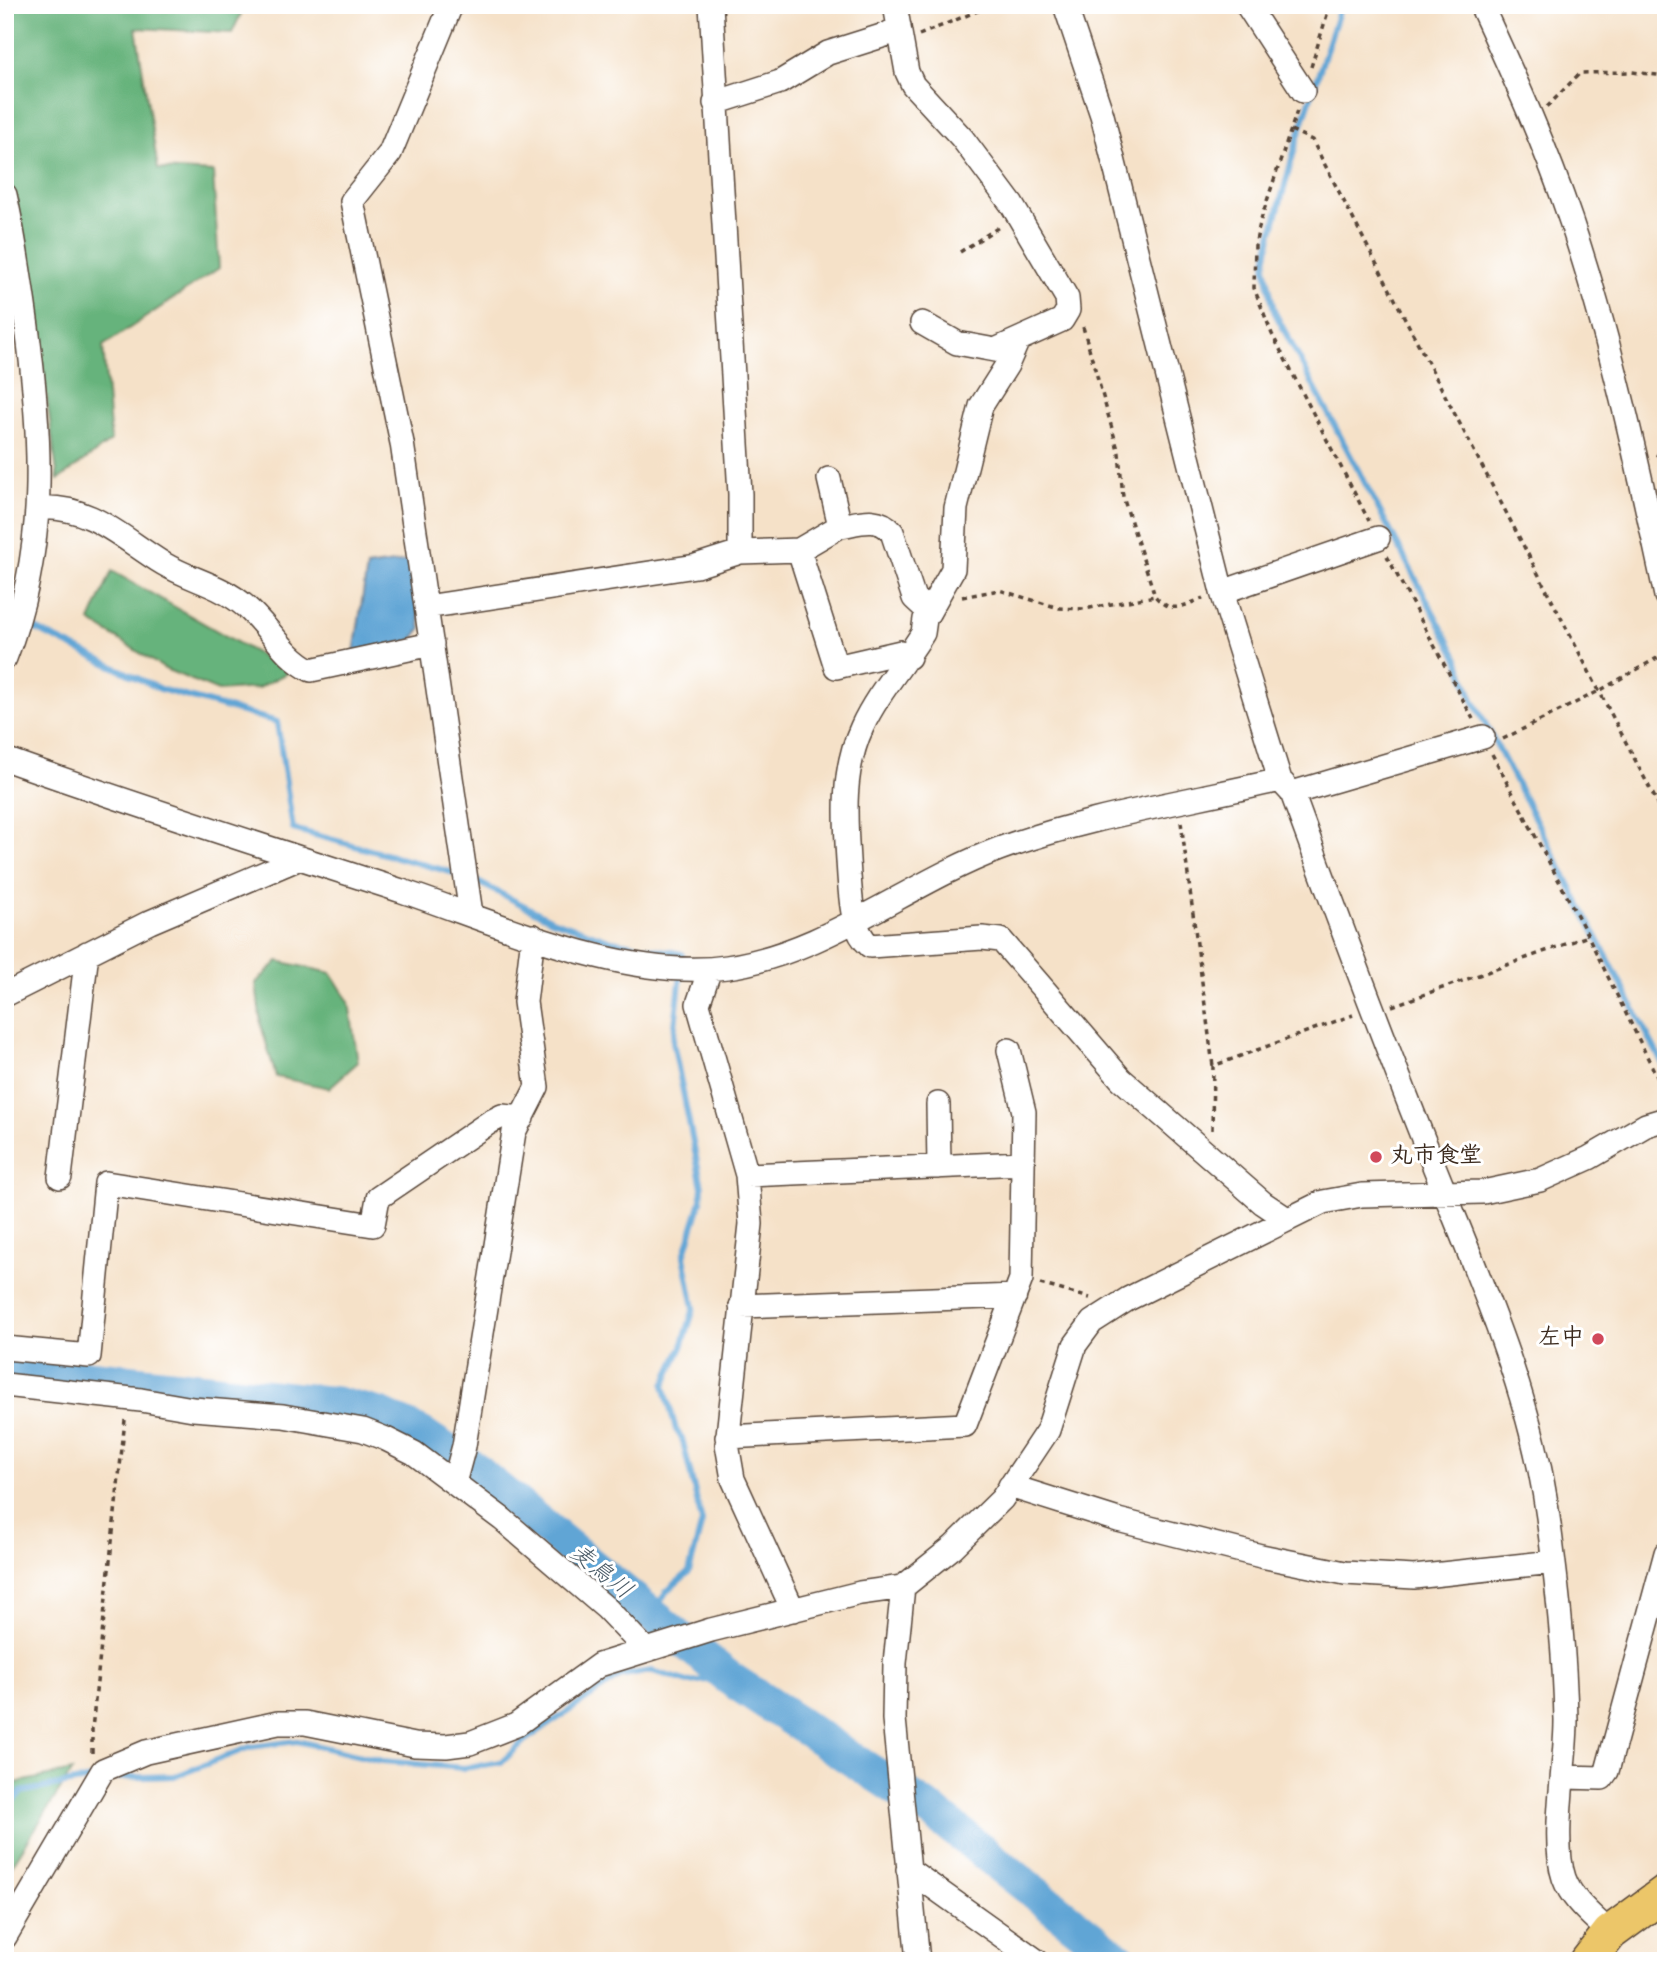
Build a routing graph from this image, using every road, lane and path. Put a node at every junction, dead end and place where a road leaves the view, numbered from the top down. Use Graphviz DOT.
graph roads {
  1 [pos="452,5"];
  2 [pos="710,5"];
  3 [pos="981,5"];
  4 [pos="1065,5"];
  5 [pos="1247,5"];
  6 [pos="1330,5"];
  7 [pos="1481,5"];
  8 [pos="898,23"];
  9 [pos="1666,76"];
  10 [pos="1303,92"];
  11 [pos="716,103"];
  12 [pos="1534,121"];
  13 [pos="1291,130"];
  14 [pos="5,195"];
  15 [pos="1018,215"];
  16 [pos="960,252"];
  17 [pos="1067,303"];
  18 [pos="922,323"];
  19 [pos="1018,340"];
  20 [pos="829,479"];
  21 [pos="39,508"];
  22 [pos="840,526"];
  23 [pos="1378,538"];
  24 [pos="799,550"];
  25 [pos="740,552"];
  26 [pos="1222,592"];
  27 [pos="1155,596"];
  28 [pos="1666,596"];
  29 [pos="933,604"];
  30 [pos="426,607"];
  31 [pos="432,644"];
  32 [pos="1666,653"];
  33 [pos="909,657"];
  34 [pos="5,658"];
  35 [pos="1599,691"];
  36 [pos="1485,742"];
  37 [pos="5,759"];
  38 [pos="1286,787"];
  39 [pos="1178,804"];
  40 [pos="1666,834"];
  41 [pos="300,858"];
  42 [pos="471,914"];
  43 [pos="854,919"];
  44 [pos="533,936"];
  45 [pos="1588,936"];
  46 [pos="87,953"];
  47 [pos="710,969"];
  48 [pos="5,995"];
  49 [pos="1372,1011"];
  50 [pos="1009,1050"];
  51 [pos="1213,1066"];
  52 [pos="1666,1095"];
  53 [pos="938,1104"];
  54 [pos="522,1118"];
  55 [pos="1666,1119"];
  56 [pos="1202,1150"];
  57 [pos="1023,1163"];
  58 [pos="939,1167"];
  59 [pos="747,1175"];
  60 [pos="60,1177"];
  61 [pos="1444,1192"];
  62 [pos="1287,1219"];
  63 [pos="1018,1287"];
  64 [pos="741,1306"];
  65 [pos="1109,1311"];
  66 [pos="5,1348"];
  67 [pos="5,1385"];
  68 [pos="127,1400"];
  69 [pos="727,1437"];
  70 [pos="454,1483"];
  71 [pos="1010,1486"];
  72 [pos="1666,1553"];
  73 [pos="1553,1562"];
  74 [pos="903,1587"];
  75 [pos="793,1610"];
  76 [pos="645,1649"];
  77 [pos="103,1770"];
  78 [pos="1564,1777"];
  79 [pos="908,1869"];
  80 [pos="1666,1892"];
  81 [pos="1610,1933"];
  82 [pos="6,1935"];
  83 [pos="918,1961"];
  84 [pos="1037,1961"];
  85 [pos="1588,1961"];
  1 -- 30 [label="street"];
  2 -- 11 [label="street"];
  3 -- 8 [label="path"];
  4 -- 26 [label="street"];
  5 -- 10 [label="street"];
  6 -- 10 [label="path"];
  7 -- 12 [label="street"];
  8 -- 11 [label="street"];
  8 -- 15 [label="street"];
  9 -- 12 [label="path"];
  10 -- 13 [label="path"];
  11 -- 25 [label="street"];
  12 -- 28 [label="street"];
  13 -- 23 [label="path"];
  13 -- 35 [label="path"];
  14 -- 21 [label="street"];
  15 -- 16 [label="path"];
  15 -- 17 [label="street"];
  17 -- 19 [label="street"];
  17 -- 27 [label="path"];
  18 -- 19 [label="street"];
  19 -- 29 [label="street"];
  20 -- 22 [label="street"];
  21 -- 31 [label="street"];
  21 -- 34 [label="street"];
  22 -- 24 [label="street"];
  22 -- 29 [label="street"];
  23 -- 26 [label="street"];
  23 -- 36 [label="path"];
  24 -- 25 [label="street"];
  24 -- 33 [label="street"];
  25 -- 30 [label="street"];
  26 -- 27 [label="path"];
  26 -- 38 [label="street"];
  27 -- 29 [label="path"];
  29 -- 33 [label="street"];
  30 -- 31 [label="street"];
  31 -- 42 [label="street"];
  32 -- 35 [label="path"];
  33 -- 43 [label="street"];
  35 -- 36 [label="path"];
  35 -- 40 [label="path"];
  36 -- 38 [label="street"];
  36 -- 45 [label="path"];
  37 -- 41 [label="street"];
  38 -- 39 [label="street"];
  38 -- 49 [label="street"];
  39 -- 43 [label="street"];
  39 -- 51 [label="path"];
  41 -- 42 [label="street"];
  41 -- 46 [label="street"];
  42 -- 44 [label="street"];
  43 -- 47 [label="street"];
  43 -- 56 [label="street"];
  44 -- 47 [label="street"];
  44 -- 54 [label="street"];
  45 -- 49 [label="path"];
  45 -- 52 [label="path"];
  46 -- 48 [label="street"];
  46 -- 60 [label="street"];
  47 -- 59 [label="street"];
  49 -- 51 [label="path"];
  49 -- 61 [label="street"];
  50 -- 57 [label="street"];
  51 -- 56 [label="path"];
  53 -- 58 [label="street"];
  54 -- 66 [label="street"];
  54 -- 70 [label="street"];
  55 -- 61 [label="street"];
  56 -- 62 [label="street"];
  57 -- 58 [label="street"];
  57 -- 63 [label="street"];
  58 -- 59 [label="street"];
  59 -- 64 [label="street"];
  61 -- 62 [label="street"];
  61 -- 73 [label="street"];
  62 -- 65 [label="street"];
  63 -- 64 [label="street"];
  63 -- 65 [label="path"];
  63 -- 69 [label="street"];
  64 -- 69 [label="street"];
  65 -- 71 [label="street"];
  67 -- 68 [label="street"];
  68 -- 70 [label="street"];
  68 -- 77 [label="path"];
  69 -- 75 [label="street"];
  70 -- 76 [label="street"];
  71 -- 73 [label="street"];
  71 -- 74 [label="street"];
  72 -- 78 [label="street"];
  73 -- 78 [label="street"];
  74 -- 75 [label="street"];
  74 -- 79 [label="street"];
  75 -- 76 [label="street"];
  76 -- 77 [label="street"];
  77 -- 82 [label="street"];
  78 -- 81 [label="street"];
  79 -- 83 [label="street"];
  79 -- 84 [label="street"];
  80 -- 81 [label="highway"];
  81 -- 85 [label="highway"];
}
